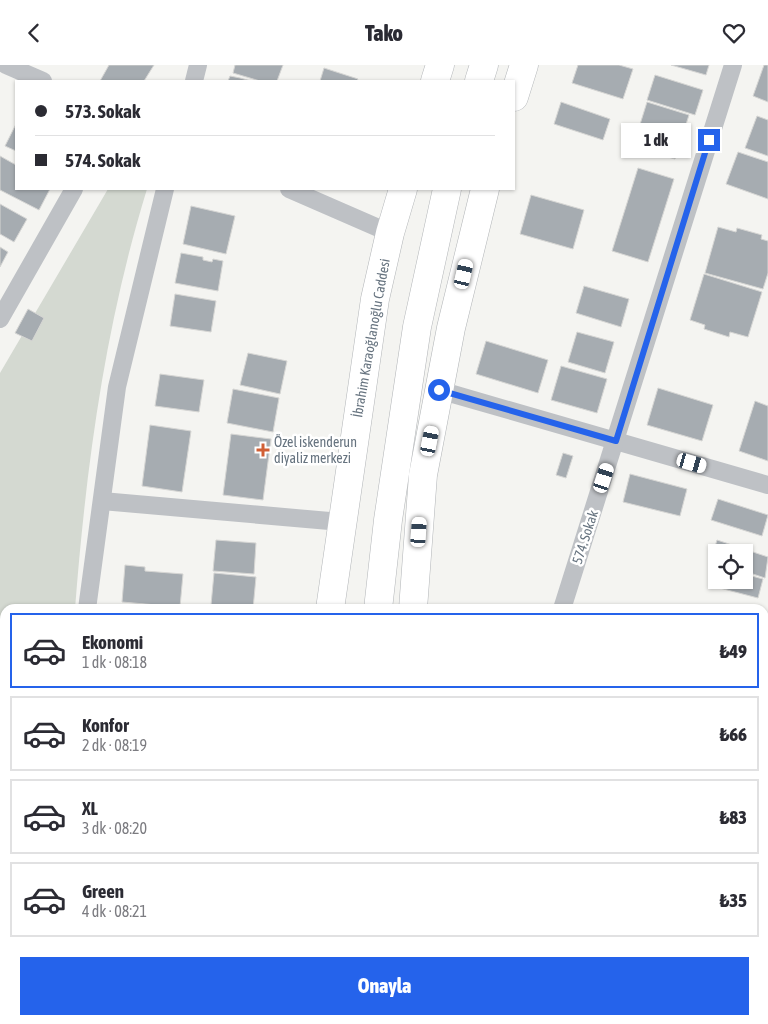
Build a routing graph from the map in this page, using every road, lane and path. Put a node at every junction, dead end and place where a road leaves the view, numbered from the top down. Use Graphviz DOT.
graph roads {
  1 [pos="6,65"];
  2 [pos="198,65"];
  3 [pos="440,65"];
  4 [pos="484,65"];
  5 [pos="524,65"];
  6 [pos="733,65"];
  7 [pos="41,80"];
  8 [pos="194,80"];
  9 [pos="435,80"];
  10 [pos="479,80"];
  11 [pos="515,94"];
  12 [pos="73,190"];
  13 [pos="165,190"];
  14 [pos="290,190"];
  15 [pos="403,190"];
  16 [pos="447,190"];
  17 [pos="485,190"];
  18 [pos="390,233"];
  19 [pos="0,319"];
  20 [pos="439,390"];
  21 [pos="616,441"];
  22 [pos="768,485"];
  23 [pos="102,501"];
  24 [pos="341,522"];
  25 [pos="88,604"];
  26 [pos="331,604"];
  27 [pos="379,604"];
  28 [pos="413,604"];
  29 [pos="564,604"];
  1 -- 7 [label="street"];
  2 -- 8 [label="street"];
  3 -- 9 [label="highway"];
  4 -- 10 [label="highway"];
  5 -- 11 [label="highway"];
  6 -- 21 [label="street, 574. Sokak"];
  12 -- 19 [label="street"];
  13 -- 23 [label="street"];
  14 -- 18 [label="street"];
  15 -- 18 [label="highway, İbrahim Karaoğlanoğlu Caddesi"];
  16 -- 27 [label="highway"];
  17 -- 20 [label="highway"];
  18 -- 24 [label="highway, İbrahim Karaoğlanoğlu Caddesi"];
  20 -- 21 [label="street"];
  20 -- 28 [label="highway"];
  21 -- 22 [label="street"];
  21 -- 29 [label="street, 574. Sokak"];
  23 -- 24 [label="street"];
  23 -- 25 [label="street"];
  24 -- 26 [label="highway, İbrahim Karaoğlanoğlu Caddesi"];
}
